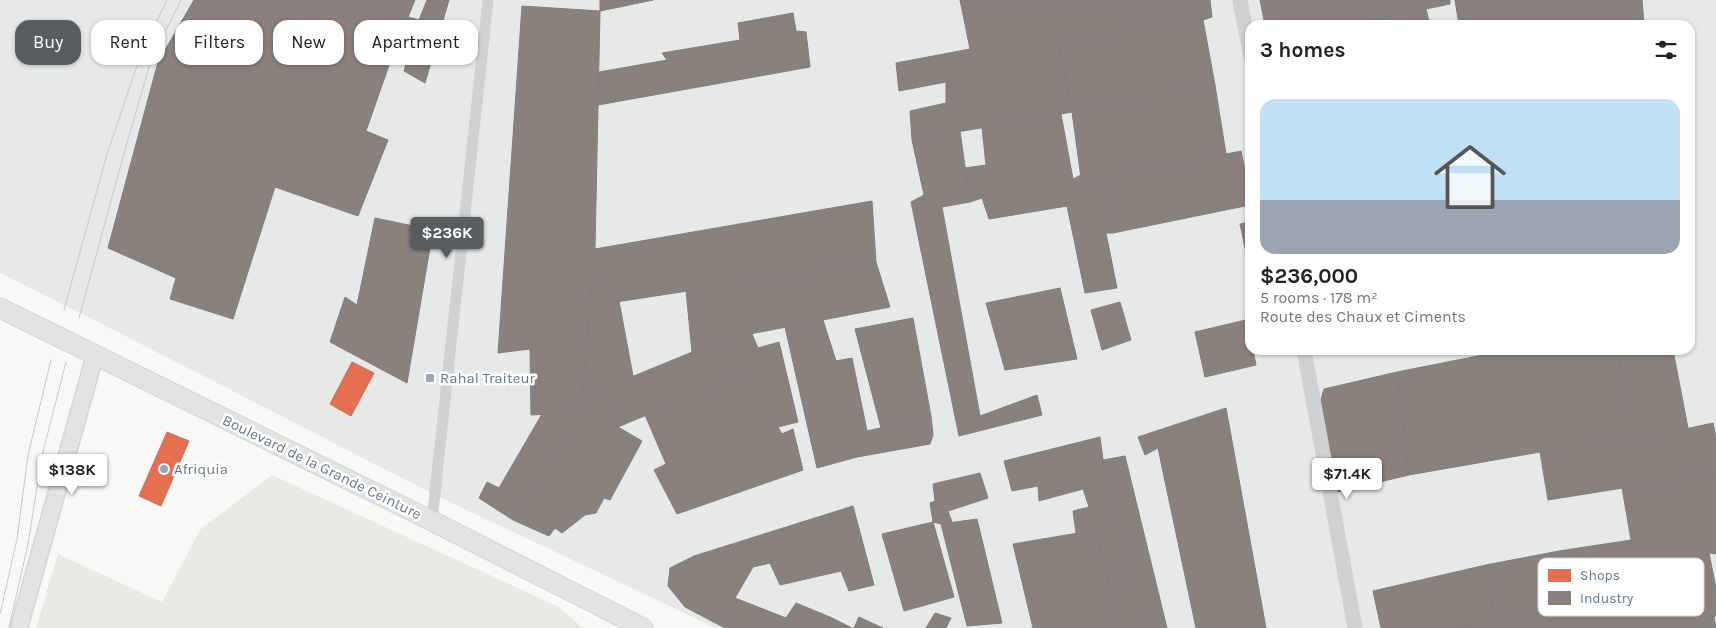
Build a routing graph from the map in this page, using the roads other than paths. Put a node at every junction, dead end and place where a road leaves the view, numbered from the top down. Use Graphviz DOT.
graph roads {
  1 [pos="488,0"];
  2 [pos="1240,0"];
  3 [pos="1245,26"];
  4 [pos="0,308"];
  5 [pos="95,355"];
  6 [pos="1305,355"];
  7 [pos="432,521"];
  8 [pos="20,628"];
  9 [pos="643,628"];
  10 [pos="1355,628"];
  1 -- 7 [label="street"];
  2 -- 3 [label="street"];
  4 -- 5 [label="main road, Boulevard de la Grande Ceinture"];
  5 -- 7 [label="main road, Boulevard de la Grande Ceinture"];
  5 -- 8 [label="main road"];
  6 -- 10 [label="street"];
  7 -- 9 [label="main road, Boulevard de la Grande Ceinture"];
}
